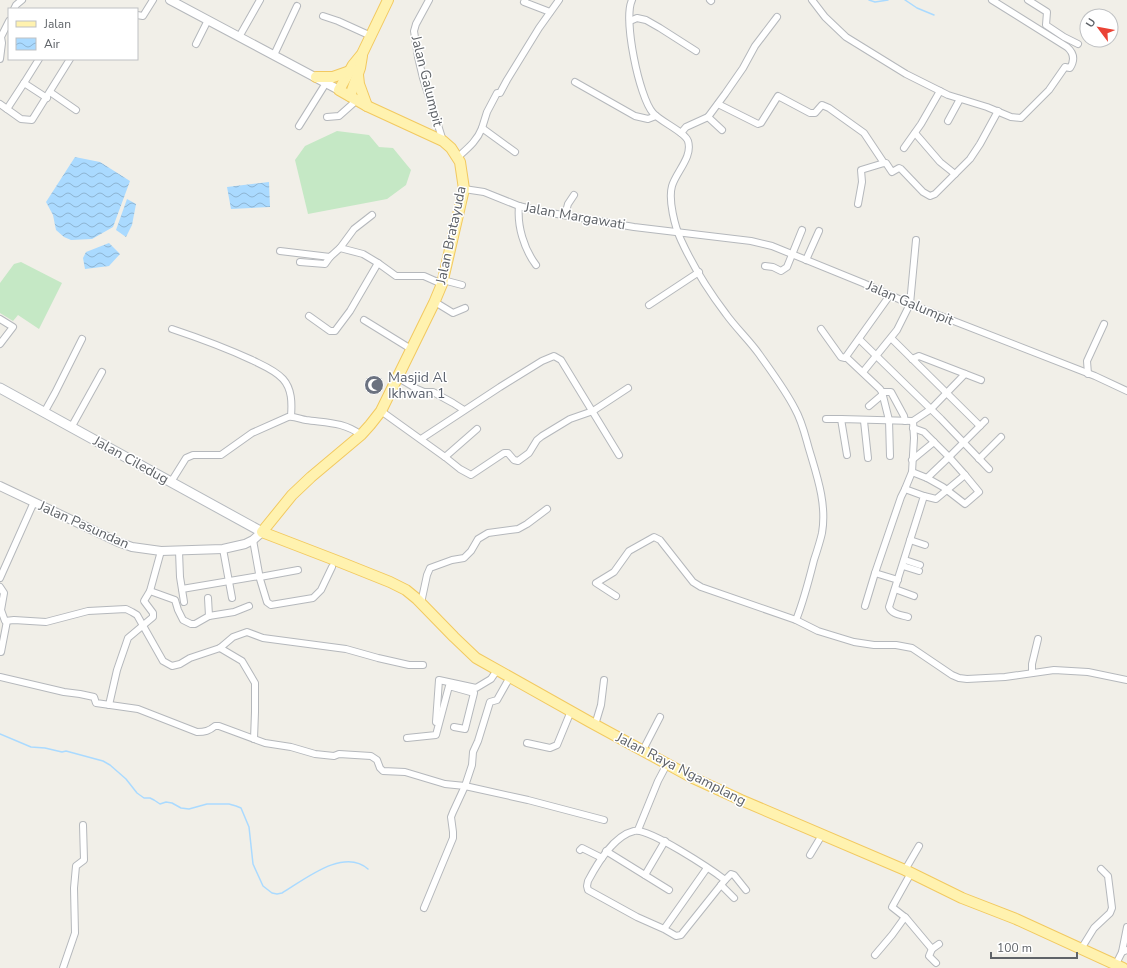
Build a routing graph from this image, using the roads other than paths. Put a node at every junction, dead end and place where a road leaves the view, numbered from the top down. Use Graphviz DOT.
graph roads {
  1 [pos="22,0"];
  2 [pos="152,0"];
  3 [pos="170,0"];
  4 [pos="260,0"];
  5 [pos="388,0"];
  6 [pos="429,0"];
  7 [pos="525,0"];
  8 [pos="559,0"];
  9 [pos="624,0"];
  10 [pos="812,0"];
  11 [pos="992,0"];
  12 [pos="1028,0"];
  13 [pos="631,2"];
  14 [pos="537,3"];
  15 [pos="297,6"];
  16 [pos="14,8"];
  17 [pos="550,12"];
  18 [pos="138,15"];
  19 [pos="323,16"];
  20 [pos="776,17"];
  21 [pos="208,20"];
  22 [pos="632,20"];
  23 [pos="8,23"];
  24 [pos="370,36"];
  25 [pos="240,37"];
  26 [pos="196,44"];
  27 [pos="1078,44"];
  28 [pos="696,51"];
  29 [pos="274,55"];
  30 [pos="0,59"];
  31 [pos="38,60"];
  32 [pos="69,60"];
  33 [pos="354,73"];
  34 [pos="316,77"];
  35 [pos="575,82"];
  36 [pos="326,83"];
  37 [pos="24,84"];
  38 [pos="339,90"];
  39 [pos="939,93"];
  40 [pos="48,95"];
  41 [pos="353,98"];
  42 [pos="958,101"];
  43 [pos="0,104"];
  44 [pos="718,104"];
  45 [pos="367,106"];
  46 [pos="6,109"];
  47 [pos="76,110"];
  48 [pos="997,113"];
  49 [pos="656,116"];
  50 [pos="327,117"];
  51 [pos="708,117"];
  52 [pos="948,121"];
  53 [pos="299,126"];
  54 [pos="482,128"];
  55 [pos="683,130"];
  56 [pos="722,130"];
  57 [pos="915,133"];
  58 [pos="443,141"];
  59 [pos="904,148"];
  60 [pos="515,152"];
  61 [pos="458,156"];
  62 [pos="884,163"];
  63 [pos="955,174"];
  64 [pos="464,189"];
  65 [pos="574,195"];
  66 [pos="858,204"];
  67 [pos="519,206"];
  68 [pos="372,215"];
  69 [pos="565,216"];
  70 [pos="802,230"];
  71 [pos="819,231"];
  72 [pos="679,233"];
  73 [pos="688,234"];
  74 [pos="916,240"];
  75 [pos="340,248"];
  76 [pos="280,251"];
  77 [pos="792,253"];
  78 [pos="330,257"];
  79 [pos="806,260"];
  80 [pos="300,262"];
  81 [pos="378,263"];
  82 [pos="536,265"];
  83 [pos="765,266"];
  84 [pos="699,272"];
  85 [pos="443,282"];
  86 [pos="462,286"];
  87 [pos="890,295"];
  88 [pos="435,302"];
  89 [pos="910,304"];
  90 [pos="649,305"];
  91 [pos="465,308"];
  92 [pos="309,316"];
  93 [pos="0,319"];
  94 [pos="364,320"];
  95 [pos="1104,324"];
  96 [pos="172,329"];
  97 [pos="821,329"];
  98 [pos="891,338"];
  99 [pos="82,339"];
  100 [pos="859,339"];
  101 [pos="0,344"];
  102 [pos="411,349"];
  103 [pos="876,355"];
  104 [pos="846,357"];
  105 [pos="912,359"];
  106 [pos="102,372"];
  107 [pos="863,372"];
  108 [pos="965,374"];
  109 [pos="1088,374"];
  110 [pos="397,377"];
  111 [pos="981,380"];
  112 [pos="0,388"];
  113 [pos="628,388"];
  114 [pos="1127,391"];
  115 [pos="946,393"];
  116 [pos="882,394"];
  117 [pos="870,406"];
  118 [pos="931,409"];
  119 [pos="464,410"];
  120 [pos="44,411"];
  121 [pos="380,411"];
  122 [pos="592,411"];
  123 [pos="291,416"];
  124 [pos="826,419"];
  125 [pos="841,419"];
  126 [pos="864,420"];
  127 [pos="889,420"];
  128 [pos="905,421"];
  129 [pos="913,425"];
  130 [pos="72,426"];
  131 [pos="477,429"];
  132 [pos="361,435"];
  133 [pos="1001,437"];
  134 [pos="421,439"];
  135 [pos="934,442"];
  136 [pos="964,443"];
  137 [pos="619,455"];
  138 [pos="847,456"];
  139 [pos="890,456"];
  140 [pos="445,457"];
  141 [pos="949,457"];
  142 [pos="868,458"];
  143 [pos="979,459"];
  144 [pos="912,460"];
  145 [pos="989,469"];
  146 [pos="912,472"];
  147 [pos="965,475"];
  148 [pos="927,478"];
  149 [pos="171,482"];
  150 [pos="0,486"];
  151 [pos="905,488"];
  152 [pos="947,491"];
  153 [pos="924,496"];
  154 [pos="34,502"];
  155 [pos="547,509"];
  156 [pos="262,532"];
  157 [pos="253,540"];
  158 [pos="910,540"];
  159 [pos="925,545"];
  160 [pos="223,549"];
  161 [pos="161,551"];
  162 [pos="179,551"];
  163 [pos="904,563"];
  164 [pos="332,567"];
  165 [pos="920,568"];
  166 [pos="298,570"];
  167 [pos="875,573"];
  168 [pos="260,577"];
  169 [pos="0,578"];
  170 [pos="898,580"];
  171 [pos="229,581"];
  172 [pos="0,587"];
  173 [pos="182,589"];
  174 [pos="895,589"];
  175 [pos="150,591"];
  176 [pos="616,596"];
  177 [pos="914,596"];
  178 [pos="208,598"];
  179 [pos="232,598"];
  180 [pos="184,602"];
  181 [pos="421,603"];
  182 [pos="249,606"];
  183 [pos="866,606"];
  184 [pos="3,616"];
  185 [pos="209,616"];
  186 [pos="908,617"];
  187 [pos="796,620"];
  188 [pos="146,623"];
  189 [pos="1038,639"];
  190 [pos="220,648"];
  191 [pos="1,652"];
  192 [pos="423,665"];
  193 [pos="493,668"];
  194 [pos="1032,669"];
  195 [pos="0,677"];
  196 [pos="510,677"];
  197 [pos="604,680"];
  198 [pos="1127,680"];
  199 [pos="449,684"];
  200 [pos="475,691"];
  201 [pos="109,705"];
  202 [pos="571,711"];
  203 [pos="660,717"];
  204 [pos="595,724"];
  205 [pos="454,727"];
  206 [pos="436,735"];
  207 [pos="408,738"];
  208 [pos="254,739"];
  209 [pos="528,743"];
  210 [pos="642,750"];
  211 [pos="667,764"];
  212 [pos="465,786"];
  213 [pos="604,820"];
  214 [pos="83,825"];
  215 [pos="638,830"];
  216 [pos="822,835"];
  217 [pos="665,841"];
  218 [pos="919,846"];
  219 [pos="606,851"];
  220 [pos="810,855"];
  221 [pos="707,868"];
  222 [pos="1101,869"];
  223 [pos="908,872"];
  224 [pos="645,875"];
  225 [pos="725,880"];
  226 [pos="721,885"];
  227 [pos="669,890"];
  228 [pos="746,890"];
  229 [pos="734,898"];
  230 [pos="424,908"];
  231 [pos="905,917"];
  232 [pos="1127,927"];
  233 [pos="664,929"];
  234 [pos="939,944"];
  235 [pos="932,949"];
  236 [pos="1081,949"];
  237 [pos="1124,951"];
  238 [pos="875,955"];
  239 [pos="936,963"];
  240 [pos="1120,966"];
  241 [pos="63,968"];
  1 -- 16 [label="street"];
  2 -- 18 [label="street"];
  3 -- 21 [label="street"];
  4 -- 25 [label="street"];
  5 -- 24 [label="main road"];
  6 -- 58 [label="street, Jalan Galumpit"];
  7 -- 14 [label="street"];
  8 -- 17 [label="street"];
  9 -- 13 [label="street"];
  10 -- 39 [label="street"];
  11 -- 48 [label="street"];
  12 -- 27 [label="street"];
  13 -- 22 [label="street"];
  14 -- 17 [label="street"];
  15 -- 29 [label="street"];
  17 -- 54 [label="street"];
  19 -- 24 [label="street"];
  20 -- 44 [label="street"];
  21 -- 25 [label="street"];
  21 -- 26 [label="street"];
  22 -- 28 [label="street"];
  22 -- 49 [label="street"];
  23 -- 30 [label="street"];
  24 -- 33 [label="main road"];
  25 -- 29 [label="street"];
  29 -- 34 [label="street"];
  31 -- 37 [label="street"];
  32 -- 40 [label="street"];
  33 -- 34 [label="main road"];
  33 -- 38 [label="main road"];
  33 -- 41 [label="main road"];
  33 -- 45 [label="main road"];
  34 -- 36 [label="street"];
  35 -- 49 [label="street"];
  36 -- 38 [label="street"];
  36 -- 53 [label="street"];
  37 -- 40 [label="street"];
  37 -- 46 [label="street"];
  38 -- 41 [label="main road"];
  39 -- 42 [label="street"];
  39 -- 57 [label="street"];
  40 -- 46 [label="street"];
  40 -- 47 [label="street"];
  41 -- 45 [label="main road"];
  41 -- 50 [label="street"];
  42 -- 48 [label="street"];
  42 -- 52 [label="street"];
  43 -- 46 [label="street"];
  44 -- 51 [label="street"];
  44 -- 62 [label="street"];
  45 -- 58 [label="main road"];
  48 -- 63 [label="street"];
  49 -- 55 [label="street"];
  51 -- 55 [label="street"];
  51 -- 56 [label="street"];
  54 -- 60 [label="street"];
  54 -- 61 [label="street"];
  55 -- 72 [label="street"];
  57 -- 59 [label="street"];
  57 -- 63 [label="street"];
  58 -- 61 [label="main road"];
  61 -- 64 [label="main road, Jalan Bratayuda"];
  62 -- 63 [label="street"];
  62 -- 66 [label="street"];
  64 -- 67 [label="street, Jalan Margawati"];
  64 -- 85 [label="main road, Jalan Bratayuda"];
  65 -- 69 [label="street"];
  67 -- 69 [label="street, Jalan Margawati"];
  67 -- 82 [label="street"];
  68 -- 75 [label="street"];
  69 -- 72 [label="street, Jalan Margawati"];
  70 -- 77 [label="street"];
  71 -- 79 [label="street"];
  72 -- 73 [label="street, Jalan Margawati"];
  72 -- 84 [label="street"];
  73 -- 77 [label="street, Jalan Galumpit"];
  74 -- 89 [label="street"];
  75 -- 78 [label="street"];
  75 -- 81 [label="street"];
  76 -- 78 [label="street"];
  77 -- 79 [label="street, Jalan Galumpit"];
  77 -- 83 [label="street"];
  78 -- 80 [label="street"];
  79 -- 87 [label="street, Jalan Galumpit"];
  81 -- 85 [label="street"];
  81 -- 92 [label="street"];
  84 -- 90 [label="street"];
  84 -- 187 [label="street"];
  85 -- 86 [label="street"];
  85 -- 88 [label="main road, Jalan Bratayuda"];
  87 -- 89 [label="street, Jalan Galumpit"];
  87 -- 100 [label="street"];
  88 -- 91 [label="street"];
  88 -- 102 [label="main road, Jalan Bratayuda"];
  89 -- 98 [label="street"];
  89 -- 109 [label="street, Jalan Galumpit"];
  93 -- 101 [label="street"];
  94 -- 102 [label="street"];
  95 -- 109 [label="street"];
  96 -- 123 [label="street"];
  97 -- 104 [label="street"];
  98 -- 103 [label="street"];
  98 -- 105 [label="street"];
  99 -- 120 [label="street"];
  100 -- 103 [label="street"];
  100 -- 104 [label="street"];
  102 -- 110 [label="main road, Jalan Bratayuda"];
  103 -- 107 [label="street"];
  103 -- 118 [label="street"];
  104 -- 107 [label="street"];
  105 -- 108 [label="street"];
  105 -- 115 [label="street"];
  106 -- 130 [label="street"];
  107 -- 116 [label="street"];
  108 -- 111 [label="street"];
  108 -- 115 [label="street"];
  109 -- 114 [label="street, Jalan Galumpit"];
  110 -- 119 [label="street"];
  110 -- 121 [label="main road, Jalan Bratayuda"];
  112 -- 120 [label="main road, Jalan Ciledug"];
  113 -- 122 [label="street"];
  115 -- 118 [label="street"];
  115 -- 136 [label="street"];
  116 -- 117 [label="street"];
  116 -- 127 [label="street"];
  116 -- 128 [label="street"];
  118 -- 129 [label="street"];
  118 -- 136 [label="street"];
  119 -- 122 [label="street"];
  119 -- 134 [label="street"];
  120 -- 130 [label="main road, Jalan Ciledug"];
  121 -- 132 [label="main road, Jalan Bratayuda"];
  121 -- 134 [label="street"];
  122 -- 137 [label="street"];
  122 -- 140 [label="street"];
  123 -- 132 [label="street"];
  123 -- 149 [label="street"];
  124 -- 125 [label="street"];
  125 -- 126 [label="street"];
  125 -- 138 [label="street"];
  126 -- 127 [label="street"];
  126 -- 142 [label="street"];
  127 -- 128 [label="street"];
  127 -- 139 [label="street"];
  128 -- 129 [label="street"];
  129 -- 135 [label="street"];
  129 -- 144 [label="street"];
  130 -- 149 [label="main road, Jalan Ciledug"];
  131 -- 140 [label="street"];
  132 -- 156 [label="main road, Jalan Bratayuda"];
  133 -- 143 [label="street"];
  134 -- 140 [label="street"];
  135 -- 141 [label="street"];
  135 -- 144 [label="street"];
  136 -- 141 [label="street"];
  136 -- 143 [label="street"];
  141 -- 147 [label="street"];
  141 -- 148 [label="street"];
  143 -- 145 [label="street"];
  144 -- 146 [label="street"];
  146 -- 148 [label="street"];
  146 -- 151 [label="street"];
  147 -- 152 [label="street"];
  147 -- 152 [label="street"];
  148 -- 152 [label="street"];
  149 -- 156 [label="main road, Jalan Ciledug"];
  150 -- 154 [label="street, Jalan Pasundan"];
  151 -- 153 [label="street"];
  151 -- 167 [label="street"];
  152 -- 153 [label="street"];
  153 -- 158 [label="street"];
  154 -- 161 [label="street, Jalan Pasundan"];
  154 -- 169 [label="street"];
  155 -- 181 [label="street"];
  156 -- 157 [label="street, Jalan Pasundan"];
  156 -- 181 [label="main road, Jalan Raya Ngamplang"];
  157 -- 160 [label="street, Jalan Pasundan"];
  157 -- 168 [label="street"];
  158 -- 159 [label="street"];
  158 -- 163 [label="street"];
  160 -- 162 [label="street, Jalan Pasundan"];
  160 -- 171 [label="street"];
  161 -- 162 [label="street, Jalan Pasundan"];
  161 -- 175 [label="street"];
  162 -- 173 [label="street"];
  163 -- 165 [label="street"];
  163 -- 170 [label="street"];
  164 -- 168 [label="street"];
  166 -- 168 [label="street"];
  167 -- 170 [label="street"];
  167 -- 183 [label="street"];
  168 -- 171 [label="street"];
  170 -- 174 [label="street"];
  171 -- 173 [label="street"];
  171 -- 179 [label="street"];
  172 -- 184 [label="street"];
  173 -- 180 [label="street"];
  174 -- 177 [label="street"];
  174 -- 186 [label="street"];
  175 -- 185 [label="street"];
  175 -- 188 [label="street"];
  176 -- 187 [label="street"];
  178 -- 185 [label="street"];
  181 -- 193 [label="main road, Jalan Raya Ngamplang"];
  182 -- 185 [label="street"];
  184 -- 188 [label="street"];
  184 -- 191 [label="street"];
  187 -- 194 [label="street"];
  188 -- 190 [label="street"];
  188 -- 201 [label="street"];
  189 -- 194 [label="street"];
  190 -- 192 [label="street"];
  190 -- 208 [label="street"];
  193 -- 196 [label="main road, Jalan Raya Ngamplang"];
  193 -- 200 [label="street"];
  194 -- 198 [label="street"];
  195 -- 201 [label="street"];
  196 -- 202 [label="main road, Jalan Raya Ngamplang"];
  196 -- 212 [label="street"];
  197 -- 204 [label="street"];
  199 -- 200 [label="street"];
  199 -- 206 [label="street"];
  199 -- 206 [label="street"];
  200 -- 205 [label="street"];
  201 -- 208 [label="street"];
  202 -- 204 [label="main road, Jalan Raya Ngamplang"];
  202 -- 209 [label="street"];
  203 -- 210 [label="street"];
  204 -- 210 [label="main road, Jalan Raya Ngamplang"];
  206 -- 207 [label="street"];
  208 -- 212 [label="street"];
  210 -- 211 [label="main road, Jalan Raya Ngamplang"];
  211 -- 215 [label="street"];
  211 -- 216 [label="main road, Jalan Raya Ngamplang"];
  212 -- 213 [label="street"];
  212 -- 230 [label="street"];
  214 -- 241 [label="street"];
  215 -- 217 [label="street"];
  215 -- 219 [label="street"];
  216 -- 220 [label="street"];
  216 -- 223 [label="main road, Jalan Raya Ngamplang"];
  217 -- 221 [label="street"];
  217 -- 224 [label="street"];
  218 -- 223 [label="street"];
  219 -- 224 [label="street"];
  219 -- 233 [label="street"];
  221 -- 225 [label="street"];
  221 -- 233 [label="street"];
  222 -- 236 [label="street"];
  223 -- 231 [label="street"];
  223 -- 236 [label="main road, Jalan Raya Ngamplang"];
  224 -- 227 [label="street"];
  225 -- 226 [label="street"];
  225 -- 228 [label="street"];
  226 -- 229 [label="street"];
  226 -- 233 [label="street"];
  231 -- 235 [label="street"];
  231 -- 238 [label="street"];
  232 -- 237 [label="street"];
  234 -- 235 [label="street"];
  235 -- 239 [label="street"];
  236 -- 240 [label="main road, Jalan Raya Ngamplang"];
  237 -- 240 [label="street"];
}
